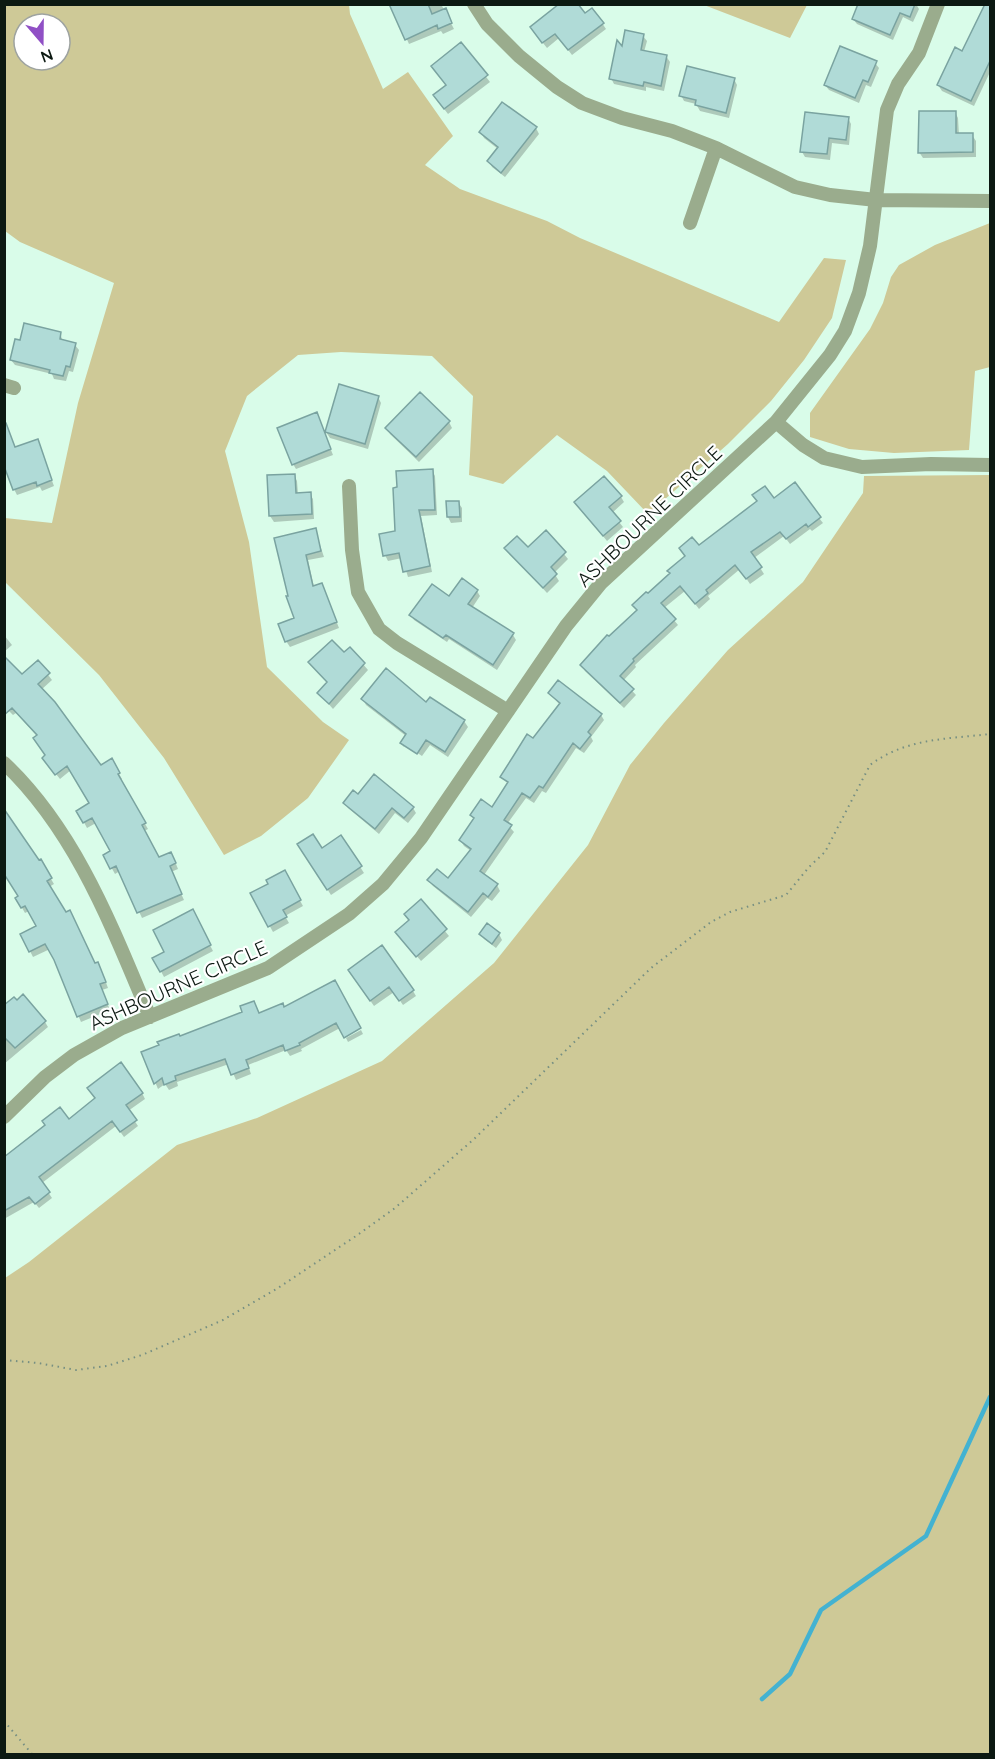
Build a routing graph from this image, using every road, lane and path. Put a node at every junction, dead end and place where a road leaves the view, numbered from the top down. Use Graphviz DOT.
graph roads {
  1 [pos="474,4"];
  2 [pos="938,4"];
  3 [pos="716,148"];
  4 [pos="876,200"];
  5 [pos="990,201"];
  6 [pos="690,223"];
  7 [pos="776,422"];
  8 [pos="990,465"];
  9 [pos="349,486"];
  10 [pos="508,711"];
  11 [pos="990,734"];
  12 [pos="4,763"];
  13 [pos="150,1017"];
  14 [pos="4,1118"];
  15 [pos="4,1360"];
  16 [pos="4,1721"];
  17 [pos="32,1755"];
  1 -- 3 [label="street"];
  2 -- 4 [label="street, ASHBOURNE CIRCLE"];
  3 -- 4 [label="street"];
  3 -- 6 [label="street"];
  4 -- 5 [label="street"];
  4 -- 7 [label="street, ASHBOURNE CIRCLE"];
  7 -- 8 [label="street"];
  7 -- 10 [label="street, ASHBOURNE CIRCLE"];
  9 -- 10 [label="street"];
  10 -- 13 [label="street, ASHBOURNE CIRCLE"];
  11 -- 15 [label="path"];
  12 -- 13 [label="street"];
  13 -- 14 [label="street, ASHBOURNE CIRCLE"];
  16 -- 17 [label="path"];
}
